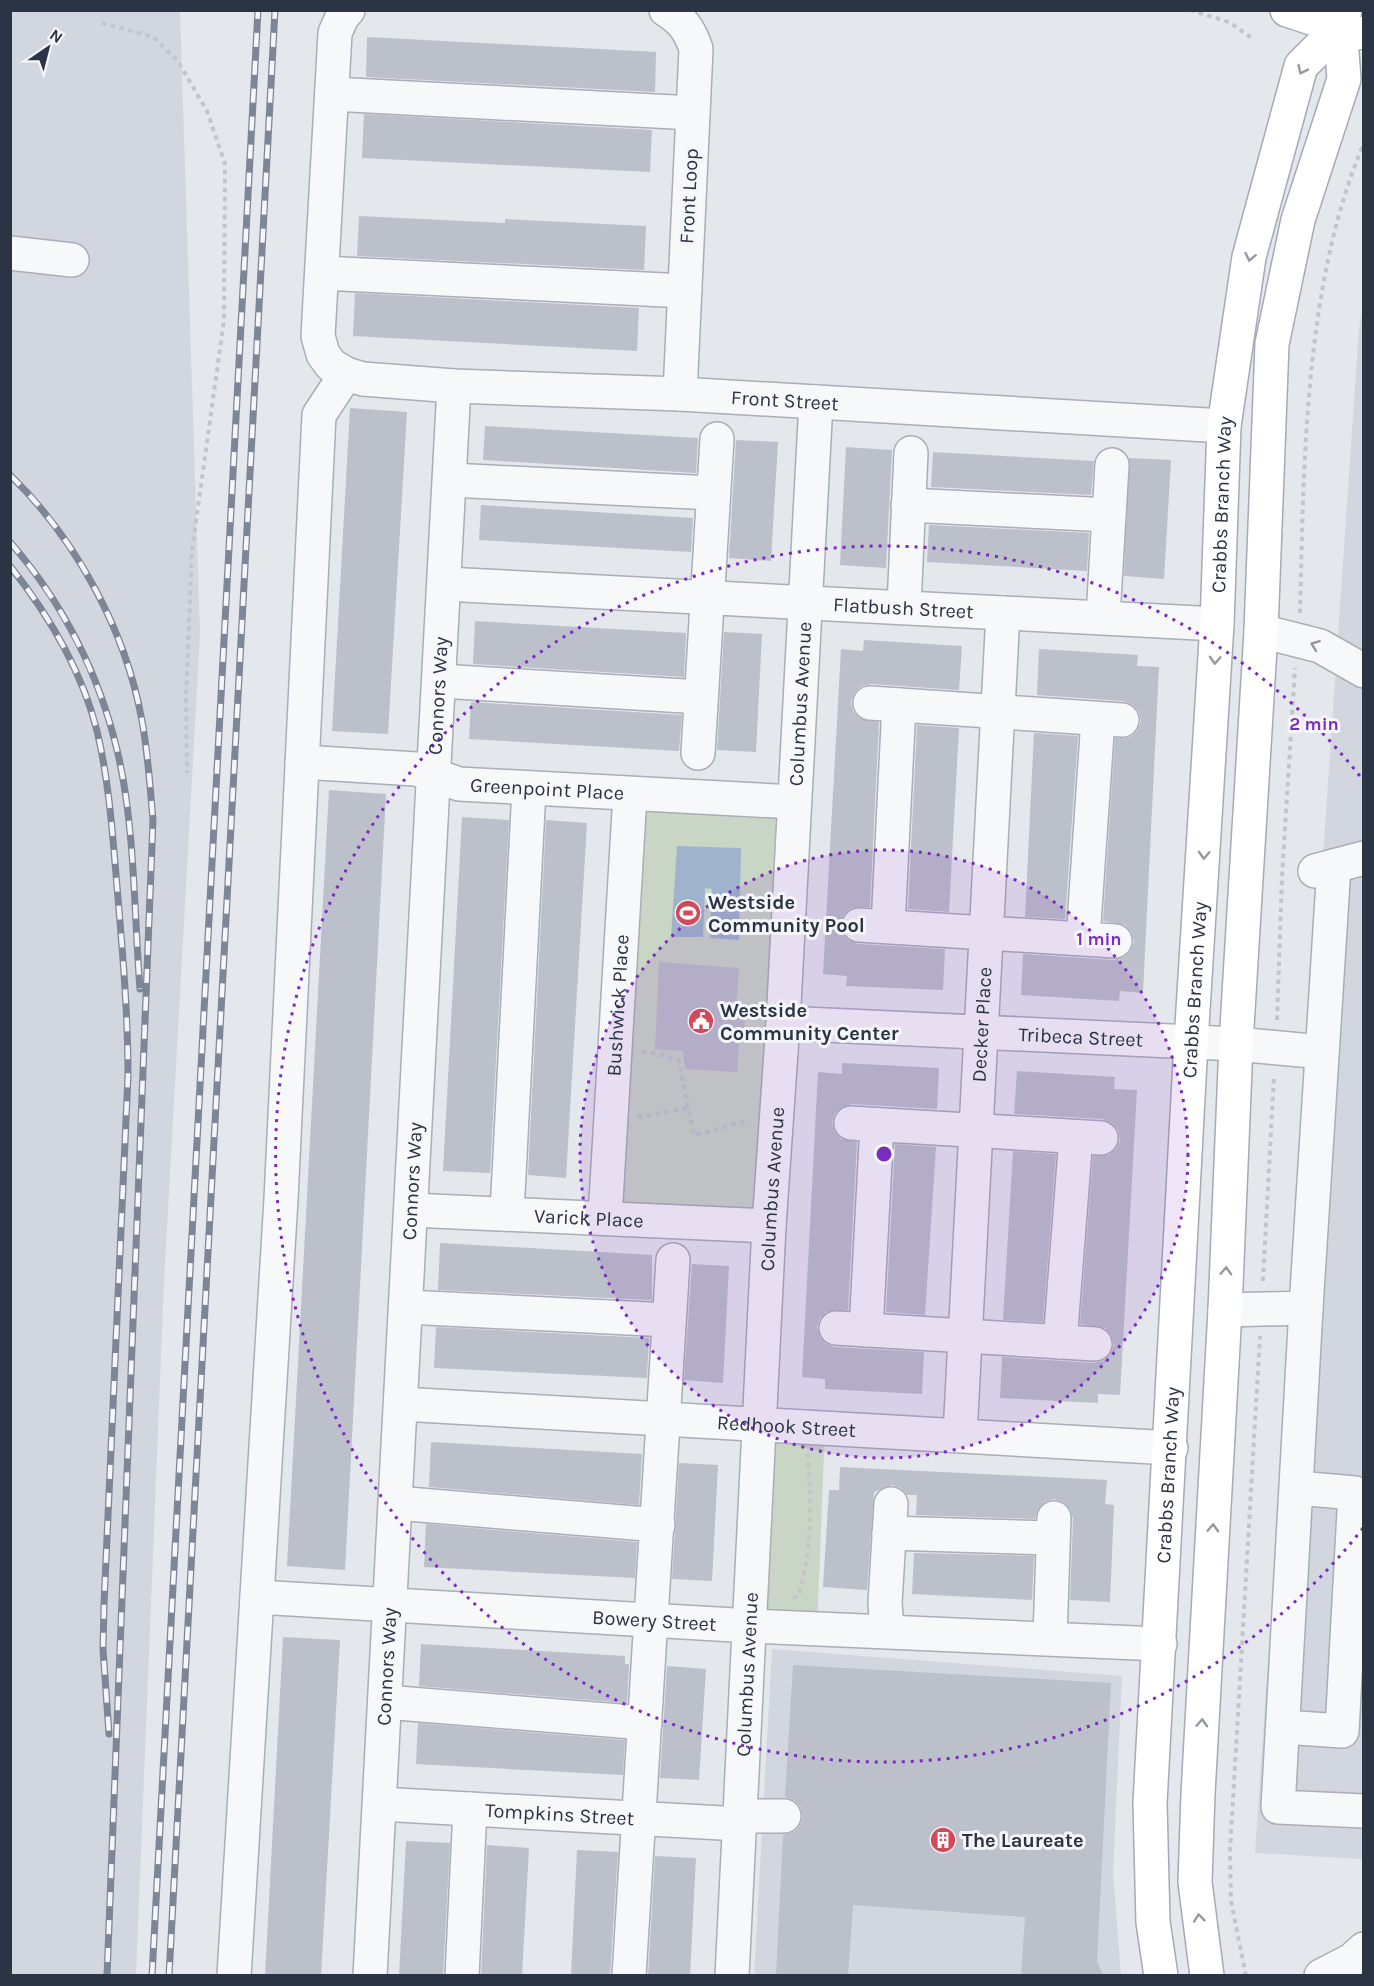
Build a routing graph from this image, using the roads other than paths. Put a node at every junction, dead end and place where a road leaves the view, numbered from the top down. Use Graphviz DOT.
graph roads {
  1 [pos="348,10"];
  2 [pos="666,10"];
  3 [pos="1287,10"];
  4 [pos="1350,24"];
  5 [pos="332,94"];
  6 [pos="693,113"];
  7 [pos="10,253"];
  8 [pos="72,261"];
  9 [pos="322,273"];
  10 [pos="685,291"];
  11 [pos="346,374"];
  12 [pos="454,386"];
  13 [pos="680,394"];
  14 [pos="816,402"];
  15 [pos="1224,426"];
  16 [pos="717,439"];
  17 [pos="910,453"];
  18 [pos="1112,465"];
  19 [pos="450,480"];
  20 [pos="713,493"];
  21 [pos="909,505"];
  22 [pos="1109,515"];
  23 [pos="445,584"];
  24 [pos="707,597"];
  25 [pos="806,601"];
  26 [pos="904,606"];
  27 [pos="1003,613"];
  28 [pos="1103,617"];
  29 [pos="1217,624"];
  30 [pos="1262,631"];
  31 [pos="1364,671"];
  32 [pos="440,681"];
  33 [pos="701,697"];
  34 [pos="998,711"];
  35 [pos="698,753"];
  36 [pos="302,762"];
  37 [pos="435,776"];
  38 [pos="529,789"];
  39 [pos="630,794"];
  40 [pos="794,802"];
  41 [pos="1337,865"];
  42 [pos="986,933"];
  43 [pos="1083,938"];
  44 [pos="1115,940"];
  45 [pos="783,1023"];
  46 [pos="980,1033"];
  47 [pos="1191,1042"];
  48 [pos="1236,1044"];
  49 [pos="1322,1052"];
  50 [pos="975,1131"];
  51 [pos="411,1210"];
  52 [pos="507,1213"];
  53 [pos="605,1218"];
  54 [pos="768,1226"];
  55 [pos="673,1260"];
  56 [pos="406,1306"];
  57 [pos="1306,1308"];
  58 [pos="1225,1310"];
  59 [pos="669,1320"];
  60 [pos="965,1336"];
  61 [pos="1060,1342"];
  62 [pos="1095,1344"];
  63 [pos="401,1404"];
  64 [pos="664,1419"];
  65 [pos="761,1424"];
  66 [pos="960,1436"];
  67 [pos="1171,1448"];
  68 [pos="1297,1488"];
  69 [pos="396,1503"];
  70 [pos="658,1525"];
  71 [pos="257,1597"];
  72 [pos="390,1603"];
  73 [pos="651,1619"];
  74 [pos="751,1626"];
  75 [pos="887,1630"];
  76 [pos="1050,1638"];
  77 [pos="1160,1644"];
  78 [pos="385,1702"];
  79 [pos="645,1723"];
  80 [pos="1283,1727"];
  81 [pos="380,1804"];
  82 [pos="470,1809"];
  83 [pos="1364,1811"];
  84 [pos="784,1816"];
  85 [pos="639,1818"];
  86 [pos="741,1820"];
  87 [pos="1364,1949"];
  88 [pos="234,1976"];
  89 [pos="370,1976"];
  90 [pos="462,1976"];
  91 [pos="629,1976"];
  92 [pos="732,1976"];
  93 [pos="1161,1976"];
  94 [pos="1207,1976"];
  95 [pos="1322,1976"];
  1 -- 5 [label="street"];
  2 -- 6 [label="street, Front Loop"];
  3 -- 4 [label="main road"];
  4 -- 15 [label="main road, Crabbs Branch Way, one-way"];
  4 -- 30 [label="main road"];
  5 -- 6 [label="street"];
  5 -- 9 [label="street"];
  6 -- 10 [label="street, Front Loop"];
  7 -- 8 [label="street"];
  9 -- 10 [label="street"];
  9 -- 11 [label="street"];
  10 -- 13 [label="street, Front Loop"];
  11 -- 12 [label="street, Front Street"];
  11 -- 36 [label="street"];
  12 -- 13 [label="street, Front Street"];
  12 -- 19 [label="street, Connors Way"];
  13 -- 14 [label="street, Front Street"];
  14 -- 15 [label="street, Front Street"];
  14 -- 25 [label="street, Columbus Avenue"];
  15 -- 29 [label="main road, Crabbs Branch Way"];
  16 -- 20 [label="street"];
  17 -- 21 [label="street"];
  18 -- 22 [label="street"];
  19 -- 20 [label="street"];
  19 -- 23 [label="street, Connors Way"];
  20 -- 24 [label="street"];
  21 -- 22 [label="street"];
  21 -- 26 [label="street"];
  22 -- 28 [label="street"];
  23 -- 24 [label="street, Flatbush Street"];
  23 -- 32 [label="street, Connors Way"];
  24 -- 25 [label="street, Flatbush Street"];
  24 -- 33 [label="street"];
  25 -- 26 [label="street, Flatbush Street"];
  25 -- 40 [label="street, Columbus Avenue"];
  26 -- 27 [label="street, Flatbush Street"];
  27 -- 28 [label="street, Flatbush Street"];
  27 -- 34 [label="street, Decker Place"];
  28 -- 29 [label="street, Flatbush Street"];
  29 -- 47 [label="main road, Crabbs Branch Way, one-way"];
  31 -- 30 [label="street, one-way"];
  30 -- 48 [label="main road"];
  32 -- 33 [label="street"];
  32 -- 37 [label="street, Connors Way"];
  33 -- 35 [label="street"];
  34 -- 42 [label="street, Decker Place"];
  34 -- 42 [label="street"];
  34 -- 43 [label="street"];
  36 -- 37 [label="street, Greenpoint Place"];
  36 -- 71 [label="street"];
  37 -- 38 [label="street, Greenpoint Place"];
  37 -- 51 [label="street, Connors Way"];
  38 -- 39 [label="street, Greenpoint Place"];
  38 -- 52 [label="street"];
  39 -- 40 [label="street, Greenpoint Place"];
  39 -- 53 [label="street, Bushwick Place"];
  40 -- 45 [label="street, Columbus Avenue"];
  41 -- 49 [label="street"];
  42 -- 43 [label="street"];
  42 -- 46 [label="street, Decker Place"];
  43 -- 44 [label="street"];
  45 -- 46 [label="street, Tribeca Street"];
  45 -- 54 [label="street, Columbus Avenue"];
  46 -- 47 [label="street, Tribeca Street"];
  46 -- 50 [label="street, Decker Place"];
  47 -- 48 [label="street, Tribeca Street"];
  47 -- 67 [label="main road, Crabbs Branch Way"];
  48 -- 49 [label="street, Tribeca Street"];
  58 -- 48 [label="main road, one-way"];
  49 -- 57 [label="street"];
  50 -- 60 [label="street, Decker Place"];
  50 -- 60 [label="street"];
  50 -- 61 [label="street"];
  51 -- 52 [label="street, Varick Place"];
  51 -- 56 [label="street, Connors Way"];
  52 -- 53 [label="street, Varick Place"];
  53 -- 54 [label="street, Varick Place"];
  54 -- 65 [label="street, Columbus Avenue"];
  55 -- 59 [label="street"];
  56 -- 59 [label="street"];
  56 -- 63 [label="street, Connors Way"];
  57 -- 58 [label="street"];
  57 -- 68 [label="street"];
  94 -- 58 [label="main road, one-way"];
  59 -- 64 [label="street"];
  60 -- 61 [label="street"];
  60 -- 66 [label="street, Decker Place"];
  61 -- 62 [label="street"];
  63 -- 64 [label="street, Redhook Street"];
  63 -- 69 [label="street, Connors Way"];
  64 -- 65 [label="street, Redhook Street"];
  64 -- 70 [label="street"];
  65 -- 66 [label="street, Redhook Street"];
  65 -- 74 [label="street, Columbus Avenue"];
  66 -- 67 [label="street, Redhook Street"];
  67 -- 77 [label="main road, Crabbs Branch Way"];
  68 -- 80 [label="street"];
  68 -- 80 [label="street"];
  69 -- 70 [label="street"];
  69 -- 72 [label="street, Connors Way"];
  70 -- 73 [label="street"];
  71 -- 72 [label="street, Bowery Street"];
  71 -- 88 [label="street"];
  72 -- 73 [label="street, Bowery Street"];
  72 -- 78 [label="street, Connors Way"];
  73 -- 74 [label="street, Bowery Street"];
  73 -- 79 [label="street"];
  74 -- 75 [label="street, Bowery Street"];
  74 -- 86 [label="street, Columbus Avenue"];
  75 -- 76 [label="street, Bowery Street"];
  75 -- 76 [label="street"];
  76 -- 77 [label="street, Bowery Street"];
  77 -- 93 [label="main road, Crabbs Branch Way"];
  78 -- 79 [label="street"];
  78 -- 81 [label="street, Connors Way"];
  79 -- 85 [label="street"];
  80 -- 83 [label="street"];
  81 -- 82 [label="street, Tompkins Street"];
  81 -- 89 [label="street, Connors Way"];
  82 -- 85 [label="street, Tompkins Street"];
  82 -- 90 [label="street"];
  84 -- 86 [label="street, Tompkins Street"];
  85 -- 86 [label="street, Tompkins Street"];
  85 -- 91 [label="street"];
  86 -- 92 [label="street, Columbus Avenue"];
  87 -- 95 [label="street"];
}
